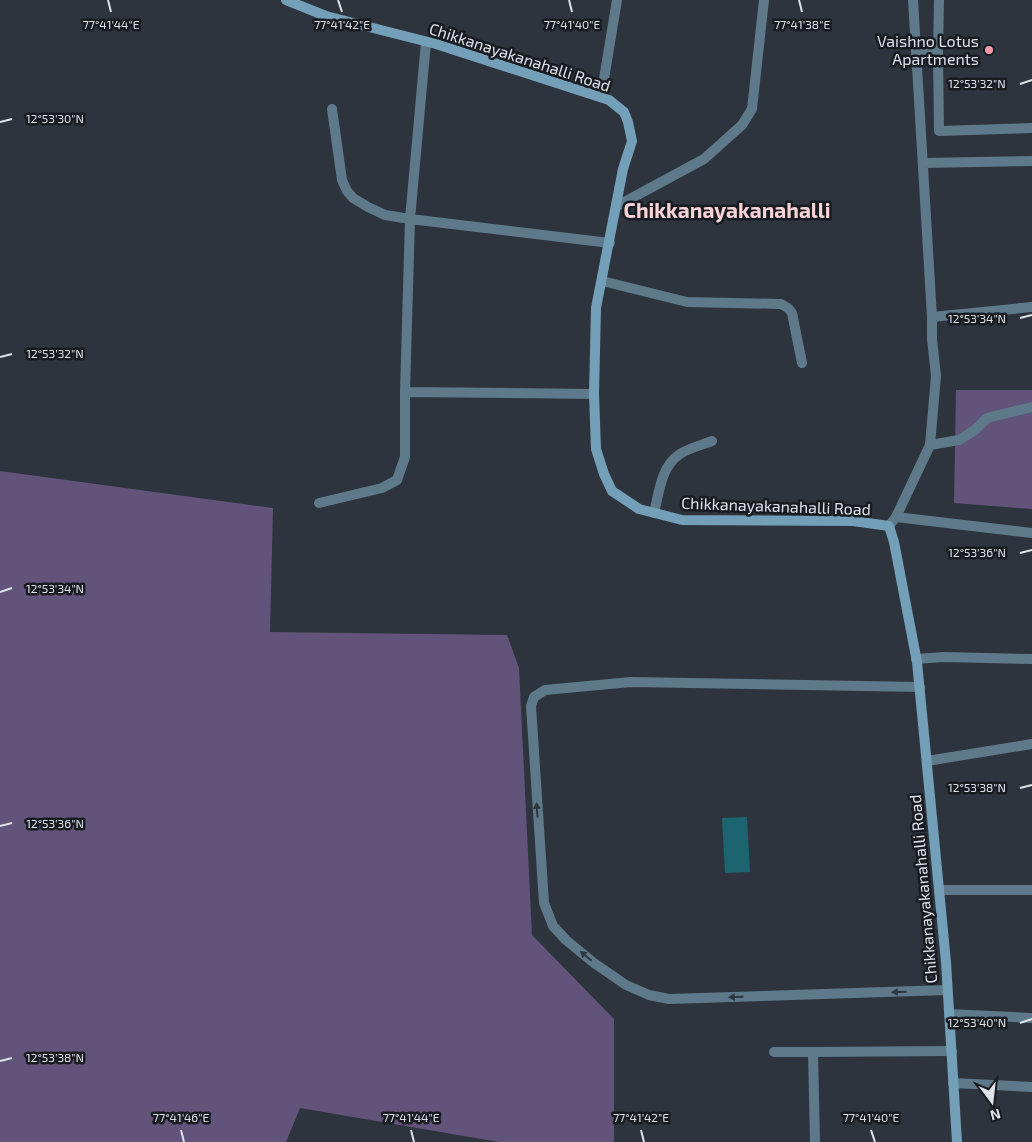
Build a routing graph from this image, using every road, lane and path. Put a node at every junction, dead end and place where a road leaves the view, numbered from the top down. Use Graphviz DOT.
graph roads {
  1 [pos="286,0"];
  2 [pos="618,0"];
  3 [pos="764,0"];
  4 [pos="913,0"];
  5 [pos="939,0"];
  6 [pos="426,42"];
  7 [pos="916,53"];
  8 [pos="938,54"];
  9 [pos="601,97"];
  10 [pos="332,109"];
  11 [pos="1032,128"];
  12 [pos="1032,161"];
  13 [pos="923,163"];
  14 [pos="617,206"];
  15 [pos="410,219"];
  16 [pos="610,243"];
  17 [pos="602,281"];
  18 [pos="1032,307"];
  19 [pos="932,317"];
  20 [pos="802,363"];
  21 [pos="405,392"];
  22 [pos="594,394"];
  23 [pos="1032,407"];
  24 [pos="712,441"];
  25 [pos="930,445"];
  26 [pos="319,502"];
  27 [pos="654,513"];
  28 [pos="896,517"];
  29 [pos="889,526"];
  30 [pos="1032,534"];
  31 [pos="916,659"];
  32 [pos="1032,659"];
  33 [pos="920,687"];
  34 [pos="1032,744"];
  35 [pos="927,761"];
  36 [pos="939,890"];
  37 [pos="1032,890"];
  38 [pos="947,990"];
  39 [pos="949,1014"];
  40 [pos="1032,1018"];
  41 [pos="952,1051"];
  42 [pos="774,1052"];
  43 [pos="813,1052"];
  44 [pos="953,1083"];
  45 [pos="1032,1087"];
  46 [pos="815,1142"];
  47 [pos="957,1142"];
  1 -- 6 [label="main road, Chikkanayakanahalli Road"];
  2 -- 9 [label="street"];
  3 -- 14 [label="street"];
  4 -- 7 [label="street"];
  5 -- 8 [label="street"];
  6 -- 9 [label="main road, Chikkanayakanahalli Road"];
  6 -- 15 [label="street"];
  7 -- 8 [label="street"];
  7 -- 13 [label="street"];
  8 -- 11 [label="street"];
  9 -- 14 [label="main road, Chikkanayakanahalli Road"];
  10 -- 15 [label="street"];
  12 -- 13 [label="street"];
  13 -- 19 [label="street"];
  14 -- 16 [label="main road, Chikkanayakanahalli Road"];
  15 -- 16 [label="street"];
  15 -- 21 [label="street"];
  16 -- 17 [label="main road, Chikkanayakanahalli Road"];
  17 -- 20 [label="street"];
  17 -- 22 [label="main road, Chikkanayakanahalli Road"];
  18 -- 19 [label="street"];
  19 -- 25 [label="street"];
  21 -- 22 [label="street"];
  21 -- 26 [label="street"];
  22 -- 27 [label="main road, Chikkanayakanahalli Road"];
  23 -- 25 [label="street"];
  24 -- 27 [label="street"];
  25 -- 28 [label="street"];
  27 -- 29 [label="main road, Chikkanayakanahalli Road"];
  28 -- 29 [label="street"];
  28 -- 30 [label="street"];
  29 -- 31 [label="main road, Chikkanayakanahalli Road"];
  31 -- 32 [label="street"];
  31 -- 33 [label="main road, Chikkanayakanahalli Road"];
  33 -- 35 [label="main road, Chikkanayakanahalli Road"];
  38 -- 33 [label="street, one-way"];
  34 -- 35 [label="street"];
  35 -- 36 [label="main road, Chikkanayakanahalli Road"];
  36 -- 37 [label="street"];
  36 -- 38 [label="main road, Chikkanayakanahalli Road"];
  38 -- 39 [label="main road, Chikkanayakanahalli Road"];
  39 -- 40 [label="street"];
  39 -- 41 [label="main road, Chikkanayakanahalli Road"];
  41 -- 43 [label="street"];
  41 -- 44 [label="main road, Chikkanayakanahalli Road"];
  42 -- 43 [label="street"];
  43 -- 46 [label="street"];
  44 -- 45 [label="street"];
  44 -- 47 [label="main road, Chikkanayakanahalli Road"];
}
